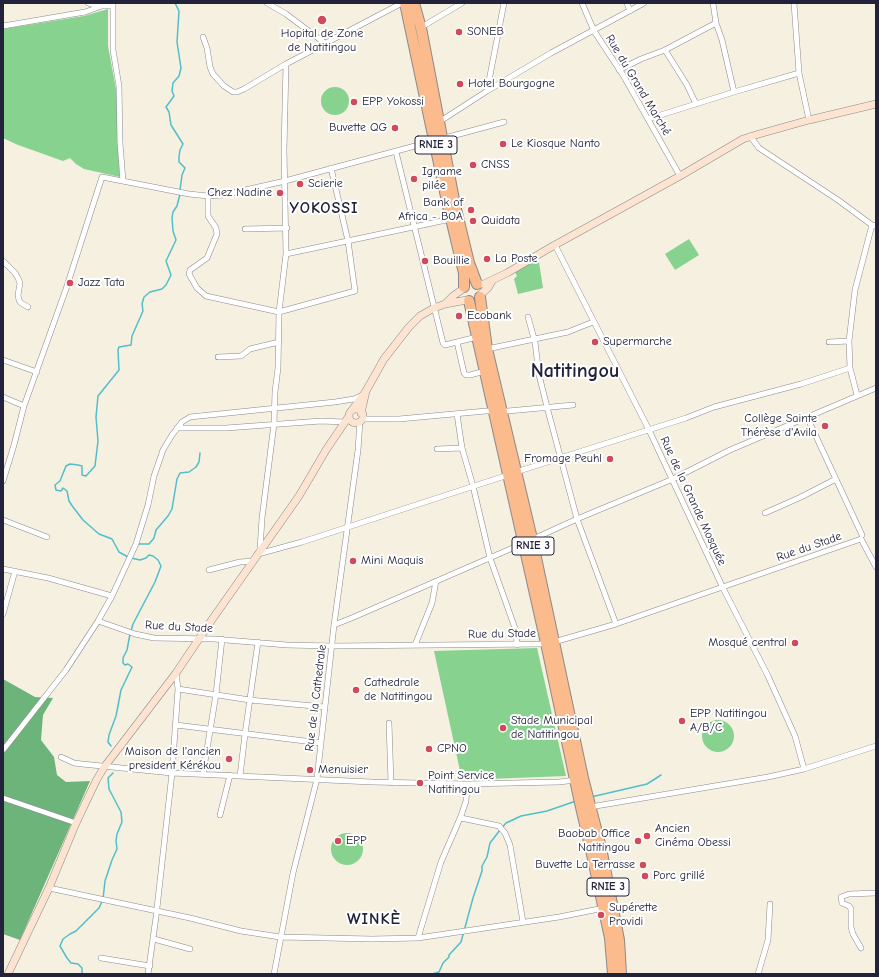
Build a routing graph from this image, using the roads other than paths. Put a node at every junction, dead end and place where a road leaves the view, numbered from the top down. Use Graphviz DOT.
graph roads {
  1 [pos="88,3"];
  2 [pos="267,3"];
  3 [pos="404,3"];
  4 [pos="414,3"];
  5 [pos="462,3"];
  6 [pos="504,3"];
  7 [pos="582,3"];
  8 [pos="627,3"];
  9 [pos="644,3"];
  10 [pos="713,3"];
  11 [pos="794,3"];
  12 [pos="113,5"];
  13 [pos="102,6"];
  14 [pos="630,11"];
  15 [pos="716,23"];
  16 [pos="3,26"];
  17 [pos="416,30"];
  18 [pos="594,31"];
  19 [pos="203,37"];
  20 [pos="326,44"];
  21 [pos="665,50"];
  22 [pos="286,64"];
  23 [pos="619,70"];
  24 [pos="800,73"];
  25 [pos="487,91"];
  26 [pos="734,92"];
  27 [pos="696,104"];
  28 [pos="876,104"];
  29 [pos="648,119"];
  30 [pos="809,120"];
  31 [pos="504,122"];
  32 [pos="436,124"];
  33 [pos="750,136"];
  34 [pos="439,140"];
  35 [pos="396,152"];
  36 [pos="331,168"];
  37 [pos="680,176"];
  38 [pos="285,181"];
  39 [pos="123,182"];
  40 [pos="208,196"];
  41 [pos="455,218"];
  42 [pos="874,225"];
  43 [pos="415,226"];
  44 [pos="286,228"];
  45 [pos="245,229"];
  46 [pos="348,241"];
  47 [pos="554,245"];
  48 [pos="286,254"];
  49 [pos="3,261"];
  50 [pos="492,281"];
  51 [pos="477,284"];
  52 [pos="464,288"];
  53 [pos="481,296"];
  54 [pos="468,300"];
  55 [pos="445,304"];
  56 [pos="28,307"];
  57 [pos="434,308"];
  58 [pos="280,312"];
  59 [pos="528,317"];
  60 [pos="593,322"];
  61 [pos="477,337"];
  62 [pos="534,340"];
  63 [pos="850,341"];
  64 [pos="279,342"];
  65 [pos="457,342"];
  66 [pos="829,342"];
  67 [pos="487,349"];
  68 [pos="218,357"];
  69 [pos="3,360"];
  70 [pos="850,368"];
  71 [pos="485,371"];
  72 [pos="37,372"];
  73 [pos="876,388"];
  74 [pos="365,393"];
  75 [pos="857,395"];
  76 [pos="3,397"];
  77 [pos="573,405"];
  78 [pos="24,406"];
  79 [pos="547,407"];
  80 [pos="275,409"];
  81 [pos="498,411"];
  82 [pos="351,413"];
  83 [pos="457,414"];
  84 [pos="807,416"];
  85 [pos="361,418"];
  86 [pos="344,422"];
  87 [pos="274,424"];
  88 [pos="177,428"];
  89 [pos="649,430"];
  90 [pos="462,448"];
  91 [pos="437,449"];
  92 [pos="560,458"];
  93 [pos="512,474"];
  94 [pos="673,479"];
  95 [pos="836,479"];
  96 [pos="3,481"];
  97 [pos="473,486"];
  98 [pos="765,512"];
  99 [pos="577,518"];
  100 [pos="3,520"];
  101 [pos="348,528"];
  102 [pos="862,535"];
  103 [pos="47,537"];
  104 [pos="527,541"];
  105 [pos="259,552"];
  106 [pos="490,558"];
  107 [pos="253,561"];
  108 [pos="876,567"];
  109 [pos="3,568"];
  110 [pos="209,570"];
  111 [pos="15,571"];
  112 [pos="436,581"];
  113 [pos="723,588"];
  114 [pos="112,596"];
  115 [pos="3,614"];
  116 [pos="98,621"];
  117 [pos="616,624"];
  118 [pos="334,625"];
  119 [pos="200,638"];
  120 [pos="222,639"];
  121 [pos="258,642"];
  122 [pos="550,643"];
  123 [pos="517,644"];
  124 [pos="415,645"];
  125 [pos="332,646"];
  126 [pos="176,673"];
  127 [pos="178,689"];
  128 [pos="216,694"];
  129 [pos="250,700"];
  130 [pos="324,707"];
  131 [pos="389,723"];
  132 [pos="176,725"];
  133 [pos="209,730"];
  134 [pos="244,734"];
  135 [pos="321,743"];
  136 [pos="876,746"];
  137 [pos="3,749"];
  138 [pos="61,757"];
  139 [pos="105,766"];
  140 [pos="804,769"];
  141 [pos="172,773"];
  142 [pos="203,774"];
  143 [pos="230,775"];
  144 [pos="240,776"];
  145 [pos="317,779"];
  146 [pos="579,779"];
  147 [pos="391,783"];
  148 [pos="467,784"];
  149 [pos="3,798"];
  150 [pos="585,800"];
  151 [pos="220,815"];
  152 [pos="461,818"];
  153 [pos="76,823"];
  154 [pos="49,888"];
  155 [pos="876,893"];
  156 [pos="770,904"];
  157 [pos="608,908"];
  158 [pos="157,911"];
  159 [pos="523,922"];
  160 [pos="280,937"];
  161 [pos="418,938"];
  162 [pos="154,939"];
  163 [pos="861,948"];
  164 [pos="190,949"];
  165 [pos="101,958"];
  166 [pos="150,966"];
  167 [pos="8,974"];
  168 [pos="148,974"];
  169 [pos="274,974"];
  170 [pos="614,974"];
  171 [pos="621,974"];
  172 [pos="758,974"];
  1 -- 13 [label="street"];
  2 -- 20 [label="street"];
  3 -- 17 [label="highway, RNIE 3"];
  3 -- 20 [label="street"];
  4 -- 17 [label="highway, RNIE 3"];
  5 -- 17 [label="street"];
  6 -- 25 [label="street"];
  7 -- 18 [label="street, Rue du Grand Marché"];
  8 -- 14 [label="street"];
  9 -- 14 [label="street"];
  10 -- 15 [label="street"];
  11 -- 24 [label="street"];
  12 -- 13 [label="street"];
  12 -- 39 [label="street"];
  13 -- 16 [label="street"];
  14 -- 18 [label="street"];
  15 -- 21 [label="street"];
  15 -- 26 [label="street"];
  17 -- 32 [label="highway, RNIE 3"];
  18 -- 23 [label="street, Rue du Grand Marché"];
  18 -- 25 [label="street"];
  19 -- 22 [label="street"];
  20 -- 22 [label="street"];
  21 -- 23 [label="street"];
  21 -- 27 [label="street"];
  22 -- 38 [label="street"];
  23 -- 29 [label="street, Rue du Grand Marché"];
  24 -- 26 [label="street"];
  24 -- 30 [label="street"];
  25 -- 32 [label="street"];
  26 -- 27 [label="street"];
  27 -- 29 [label="street"];
  28 -- 30 [label="street"];
  29 -- 37 [label="street, Rue du Grand Marché"];
  30 -- 33 [label="street"];
  31 -- 34 [label="street"];
  32 -- 34 [label="highway, RNIE 3"];
  33 -- 37 [label="street"];
  33 -- 42 [label="street"];
  34 -- 35 [label="street"];
  34 -- 41 [label="highway, RNIE 3"];
  35 -- 36 [label="street"];
  35 -- 43 [label="street"];
  36 -- 38 [label="street"];
  36 -- 46 [label="street"];
  37 -- 47 [label="street"];
  38 -- 40 [label="street"];
  38 -- 44 [label="street"];
  39 -- 40 [label="street"];
  39 -- 72 [label="street"];
  40 -- 58 [label="street"];
  41 -- 43 [label="street"];
  41 -- 51 [label="highway, RNIE 3"];
  41 -- 52 [label="highway, RNIE 3"];
  42 -- 63 [label="street"];
  43 -- 46 [label="street"];
  43 -- 57 [label="street"];
  44 -- 45 [label="street"];
  44 -- 48 [label="street"];
  46 -- 48 [label="street"];
  46 -- 58 [label="street"];
  47 -- 50 [label="street"];
  47 -- 60 [label="street, Rue de la Grande Mosquée"];
  48 -- 58 [label="street"];
  49 -- 56 [label="street"];
  50 -- 51 [label="street"];
  50 -- 53 [label="street"];
  51 -- 52 [label="highway"];
  51 -- 53 [label="highway, RNIE 3"];
  52 -- 54 [label="highway, RNIE 3"];
  52 -- 55 [label="street"];
  53 -- 54 [label="highway"];
  53 -- 67 [label="highway, RNIE 3"];
  54 -- 55 [label="street"];
  54 -- 61 [label="highway, RNIE 3"];
  55 -- 57 [label="street"];
  57 -- 65 [label="street"];
  57 -- 74 [label="street"];
  58 -- 64 [label="street"];
  59 -- 62 [label="street"];
  60 -- 62 [label="street"];
  60 -- 89 [label="street, Rue de la Grande Mosquée"];
  61 -- 65 [label="street"];
  61 -- 71 [label="highway, RNIE 3"];
  62 -- 67 [label="street"];
  62 -- 79 [label="street"];
  63 -- 66 [label="street"];
  63 -- 70 [label="street"];
  64 -- 68 [label="street"];
  64 -- 80 [label="street"];
  65 -- 71 [label="street"];
  67 -- 81 [label="highway, RNIE 3"];
  69 -- 72 [label="street"];
  70 -- 75 [label="street"];
  70 -- 89 [label="street"];
  71 -- 81 [label="highway, RNIE 3"];
  72 -- 78 [label="street"];
  73 -- 75 [label="street"];
  74 -- 80 [label="street"];
  74 -- 82 [label="street"];
  74 -- 85 [label="street"];
  75 -- 84 [label="street"];
  76 -- 78 [label="street"];
  77 -- 79 [label="street"];
  78 -- 96 [label="street"];
  79 -- 81 [label="street"];
  79 -- 92 [label="street"];
  80 -- 87 [label="street"];
  80 -- 88 [label="street"];
  81 -- 83 [label="street"];
  81 -- 93 [label="highway, RNIE 3"];
  82 -- 85 [label="street"];
  82 -- 85 [label="street"];
  82 -- 86 [label="street"];
  83 -- 85 [label="street"];
  83 -- 90 [label="street"];
  84 -- 94 [label="street"];
  84 -- 95 [label="street"];
  85 -- 101 [label="street, Rue de la Cathedrale"];
  86 -- 87 [label="street"];
  86 -- 105 [label="street"];
  87 -- 88 [label="street"];
  87 -- 105 [label="street"];
  88 -- 114 [label="street"];
  89 -- 92 [label="street"];
  89 -- 94 [label="street, Rue de la Grande Mosquée"];
  90 -- 91 [label="street"];
  90 -- 97 [label="street"];
  92 -- 93 [label="street"];
  92 -- 99 [label="street"];
  93 -- 97 [label="street"];
  93 -- 104 [label="highway, RNIE 3"];
  94 -- 99 [label="street"];
  94 -- 113 [label="street, Rue de la Grande Mosquée"];
  95 -- 98 [label="street"];
  95 -- 102 [label="street"];
  97 -- 101 [label="street"];
  97 -- 106 [label="street"];
  99 -- 104 [label="street"];
  99 -- 117 [label="street"];
  100 -- 103 [label="street"];
  101 -- 105 [label="street"];
  101 -- 118 [label="street, Rue de la Cathedrale"];
  104 -- 106 [label="street"];
  104 -- 122 [label="highway, RNIE 3"];
  105 -- 107 [label="street"];
  106 -- 112 [label="street"];
  106 -- 123 [label="street"];
  107 -- 110 [label="street"];
  107 -- 119 [label="street"];
  108 -- 113 [label="street, Rue du Stade"];
  109 -- 111 [label="street"];
  111 -- 114 [label="street"];
  111 -- 115 [label="street"];
  112 -- 118 [label="street"];
  112 -- 124 [label="street"];
  113 -- 117 [label="street, Rue du Stade"];
  113 -- 140 [label="street, Rue de la Grande Mosquée"];
  114 -- 116 [label="street"];
  116 -- 119 [label="street, Rue du Stade"];
  116 -- 137 [label="street"];
  117 -- 122 [label="street, Rue du Stade"];
  118 -- 125 [label="street, Rue de la Cathedrale"];
  119 -- 120 [label="street, Rue du Stade"];
  119 -- 126 [label="street"];
  120 -- 121 [label="street, Rue du Stade"];
  120 -- 128 [label="street"];
  121 -- 125 [label="street, Rue du Stade"];
  121 -- 129 [label="street"];
  122 -- 123 [label="street, Rue du Stade"];
  122 -- 146 [label="highway, RNIE 3"];
  123 -- 124 [label="street, Rue du Stade"];
  124 -- 125 [label="street, Rue du Stade"];
  125 -- 130 [label="street, Rue de la Cathedrale"];
  126 -- 127 [label="street"];
  126 -- 139 [label="street"];
  127 -- 128 [label="street"];
  127 -- 132 [label="street"];
  128 -- 129 [label="street"];
  128 -- 133 [label="street"];
  129 -- 130 [label="street"];
  129 -- 134 [label="street"];
  130 -- 135 [label="street, Rue de la Cathedrale"];
  131 -- 147 [label="street"];
  132 -- 133 [label="street"];
  132 -- 141 [label="street"];
  133 -- 134 [label="street"];
  133 -- 142 [label="street"];
  134 -- 135 [label="street"];
  134 -- 144 [label="street"];
  135 -- 145 [label="street, Rue de la Cathedrale"];
  136 -- 140 [label="street"];
  138 -- 139 [label="street"];
  139 -- 141 [label="street"];
  139 -- 153 [label="street"];
  140 -- 150 [label="street"];
  141 -- 142 [label="street"];
  141 -- 158 [label="street"];
  142 -- 143 [label="street"];
  143 -- 144 [label="street"];
  143 -- 151 [label="street"];
  144 -- 145 [label="street"];
  145 -- 147 [label="street"];
  145 -- 160 [label="street, Rue de la Cathedrale"];
  146 -- 148 [label="street"];
  146 -- 150 [label="highway, RNIE 3"];
  147 -- 148 [label="street"];
  148 -- 152 [label="street"];
  149 -- 153 [label="street"];
  150 -- 157 [label="highway, RNIE 3"];
  152 -- 159 [label="street"];
  152 -- 161 [label="street"];
  153 -- 154 [label="street"];
  154 -- 158 [label="street"];
  154 -- 167 [label="street"];
  155 -- 163 [label="street"];
  156 -- 172 [label="street"];
  157 -- 159 [label="street"];
  157 -- 170 [label="highway, RNIE 3"];
  157 -- 171 [label="highway, RNIE 3"];
  158 -- 160 [label="street"];
  158 -- 162 [label="street"];
  159 -- 161 [label="street"];
  160 -- 161 [label="street"];
  160 -- 169 [label="street, Rue de la Cathedrale"];
  162 -- 164 [label="street"];
  162 -- 166 [label="street"];
  165 -- 166 [label="street"];
  166 -- 168 [label="street"];
}
